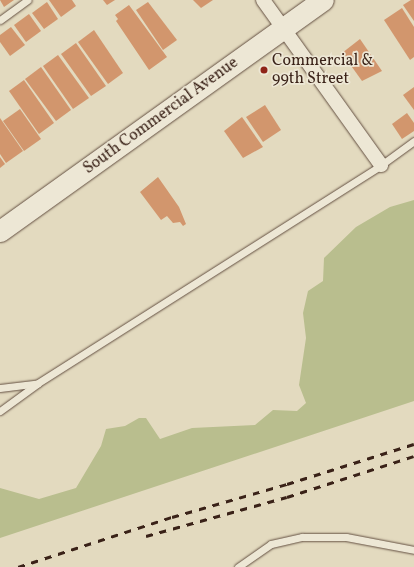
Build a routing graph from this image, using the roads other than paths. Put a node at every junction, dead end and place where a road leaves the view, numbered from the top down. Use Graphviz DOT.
graph roads {
  1 [pos="28,0"];
  2 [pos="263,0"];
  3 [pos="323,0"];
  4 [pos="0,20"];
  5 [pos="283,28"];
  6 [pos="414,141"];
  7 [pos="381,165"];
  8 [pos="0,231"];
  9 [pos="38,383"];
  10 [pos="0,388"];
  11 [pos="0,412"];
  12 [pos="414,550"];
  13 [pos="238,567"];
  1 -- 4 [label="lane"];
  2 -- 5 [label="street"];
  3 -- 5 [label="main road, South Commercial Avenue"];
  5 -- 7 [label="street"];
  5 -- 8 [label="main road, South Commercial Avenue"];
  6 -- 7 [label="lane"];
  7 -- 9 [label="lane"];
  9 -- 10 [label="lane"];
  9 -- 11 [label="lane"];
  12 -- 13 [label="lane"];
}
